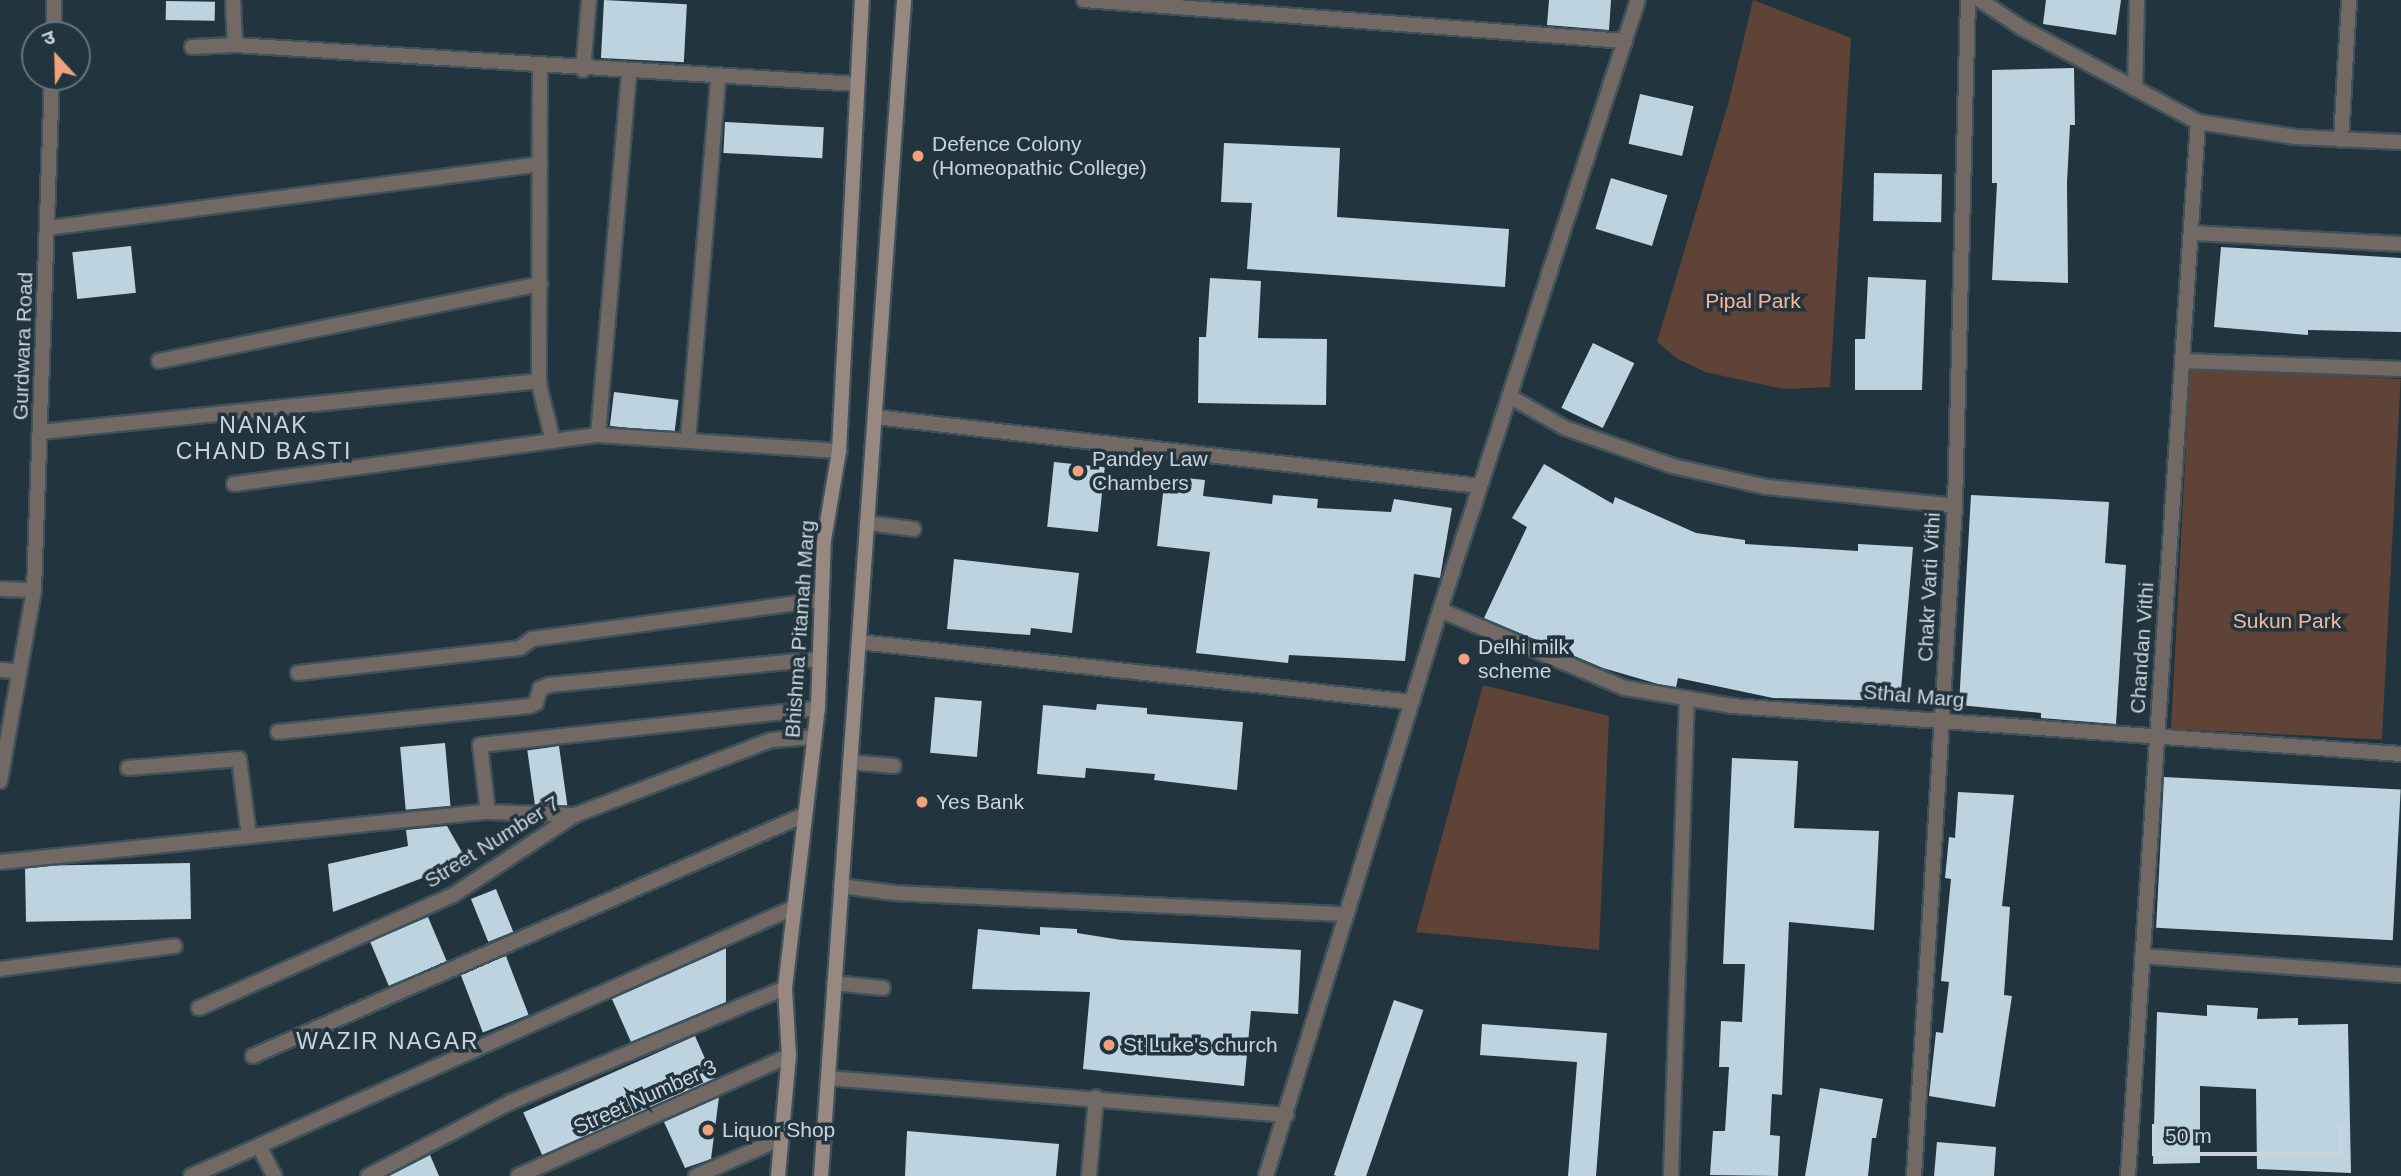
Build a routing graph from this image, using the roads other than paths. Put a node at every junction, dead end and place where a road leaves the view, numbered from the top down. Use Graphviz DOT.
graph roads {
  1 [pos="54,0"];
  2 [pos="233,0"];
  3 [pos="589,0"];
  4 [pos="862,0"];
  5 [pos="904,0"];
  6 [pos="1084,0"];
  7 [pos="1638,0"];
  8 [pos="1968,0"];
  9 [pos="1980,0"];
  10 [pos="2137,0"];
  11 [pos="2349,0"];
  12 [pos="54,21"];
  13 [pos="1625,41"];
  14 [pos="235,46"];
  15 [pos="192,47"];
  16 [pos="540,68"];
  17 [pos="583,69"];
  18 [pos="629,73"];
  19 [pos="718,79"];
  20 [pos="856,85"];
  21 [pos="2135,89"];
  22 [pos="52,91"];
  23 [pos="2198,122"];
  24 [pos="2341,139"];
  25 [pos="2401,142"];
  26 [pos="540,164"];
  27 [pos="48,228"];
  28 [pos="2191,233"];
  29 [pos="2401,244"];
  30 [pos="540,284"];
  31 [pos="159,361"];
  32 [pos="2182,361"];
  33 [pos="2401,369"];
  34 [pos="539,381"];
  35 [pos="1509,396"];
  36 [pos="875,417"];
  37 [pos="40,432"];
  38 [pos="598,435"];
  39 [pos="688,439"];
  40 [pos="553,441"];
  41 [pos="839,451"];
  42 [pos="234,484"];
  43 [pos="1480,486"];
  44 [pos="1955,506"];
  45 [pos="867,523"];
  46 [pos="914,529"];
  47 [pos="0,590"];
  48 [pos="34,590"];
  49 [pos="821,600"];
  50 [pos="1440,610"];
  51 [pos="859,642"];
  52 [pos="819,659"];
  53 [pos="0,670"];
  54 [pos="18,671"];
  55 [pos="298,673"];
  56 [pos="1687,698"];
  57 [pos="1412,702"];
  58 [pos="818,708"];
  59 [pos="1942,719"];
  60 [pos="278,732"];
  61 [pos="815,737"];
  62 [pos="2157,737"];
  63 [pos="3,748"];
  64 [pos="2401,754"];
  65 [pos="850,762"];
  66 [pos="894,766"];
  67 [pos="128,768"];
  68 [pos="0,781"];
  69 [pos="488,811"];
  70 [pos="575,815"];
  71 [pos="804,815"];
  72 [pos="249,836"];
  73 [pos="0,862"];
  74 [pos="841,886"];
  75 [pos="793,908"];
  76 [pos="1347,914"];
  77 [pos="174,946"];
  78 [pos="2142,956"];
  79 [pos="0,969"];
  80 [pos="2401,975"];
  81 [pos="834,983"];
  82 [pos="785,988"];
  83 [pos="883,988"];
  84 [pos="199,1008"];
  85 [pos="253,1056"];
  86 [pos="789,1056"];
  87 [pos="828,1078"];
  88 [pos="1096,1097"];
  89 [pos="1287,1115"];
  90 [pos="780,1139"];
  91 [pos="259,1146"];
  92 [pos="191,1176"];
  93 [pos="274,1176"];
  94 [pos="368,1176"];
  95 [pos="518,1176"];
  96 [pos="696,1176"];
  97 [pos="778,1176"];
  98 [pos="821,1176"];
  99 [pos="1089,1176"];
  100 [pos="1266,1176"];
  101 [pos="1671,1176"];
  102 [pos="1914,1176"];
  103 [pos="2127,1176"];
  1 -- 12 [label="street"];
  2 -- 14 [label="street"];
  3 -- 17 [label="street"];
  4 -- 20 [label="main road, Bhishma Pitamah Marg"];
  5 -- 36 [label="main road"];
  6 -- 13 [label="street"];
  7 -- 13 [label="street"];
  8 -- 44 [label="street, Chakr Varti Vithi"];
  9 -- 21 [label="street"];
  10 -- 21 [label="street"];
  11 -- 24 [label="street"];
  13 -- 35 [label="street"];
  14 -- 15 [label="street"];
  14 -- 16 [label="street"];
  16 -- 17 [label="street"];
  16 -- 26 [label="street"];
  17 -- 18 [label="street"];
  18 -- 19 [label="street"];
  18 -- 38 [label="street"];
  19 -- 20 [label="street"];
  19 -- 39 [label="street"];
  20 -- 41 [label="main road, Bhishma Pitamah Marg"];
  21 -- 23 [label="street"];
  22 -- 27 [label="street, Gurdwara Road"];
  23 -- 24 [label="street"];
  23 -- 28 [label="street, Chandan Vithi"];
  24 -- 25 [label="street"];
  26 -- 27 [label="street"];
  26 -- 30 [label="street"];
  27 -- 37 [label="street, Gurdwara Road"];
  28 -- 29 [label="street"];
  28 -- 32 [label="street, Chandan Vithi"];
  30 -- 31 [label="street"];
  30 -- 34 [label="street"];
  32 -- 33 [label="street"];
  32 -- 62 [label="street, Chandan Vithi"];
  34 -- 37 [label="street"];
  34 -- 40 [label="street"];
  35 -- 43 [label="street"];
  35 -- 44 [label="street"];
  36 -- 43 [label="street"];
  36 -- 45 [label="main road"];
  37 -- 48 [label="street, Gurdwara Road"];
  38 -- 39 [label="street"];
  38 -- 40 [label="street"];
  39 -- 41 [label="street"];
  40 -- 42 [label="street"];
  41 -- 49 [label="main road, Bhishma Pitamah Marg"];
  43 -- 50 [label="street"];
  44 -- 59 [label="street, Chakr Varti Vithi"];
  45 -- 46 [label="street"];
  45 -- 51 [label="main road"];
  47 -- 48 [label="street"];
  48 -- 54 [label="street, Gurdwara Road"];
  49 -- 52 [label="main road, Bhishma Pitamah Marg"];
  49 -- 55 [label="street"];
  50 -- 56 [label="street, Sthal Marg"];
  50 -- 57 [label="street"];
  51 -- 57 [label="street"];
  51 -- 65 [label="main road"];
  52 -- 58 [label="main road, Bhishma Pitamah Marg"];
  52 -- 60 [label="street"];
  53 -- 54 [label="street"];
  54 -- 63 [label="street, Gurdwara Road"];
  56 -- 59 [label="street, Sthal Marg"];
  56 -- 101 [label="street"];
  57 -- 76 [label="street"];
  58 -- 61 [label="main road, Bhishma Pitamah Marg"];
  58 -- 69 [label="street"];
  59 -- 62 [label="street, Sthal Marg"];
  59 -- 102 [label="street, Chakr Varti Vithi"];
  61 -- 70 [label="street, Street Number 7"];
  61 -- 71 [label="main road, Bhishma Pitamah Marg"];
  62 -- 64 [label="street, Sthal Marg"];
  62 -- 78 [label="street, Chandan Vithi"];
  63 -- 68 [label="street, Gurdwara Road"];
  65 -- 66 [label="street"];
  65 -- 74 [label="main road"];
  67 -- 72 [label="street"];
  69 -- 70 [label="street"];
  69 -- 72 [label="street"];
  70 -- 84 [label="street, Street Number 7"];
  71 -- 75 [label="main road, Bhishma Pitamah Marg"];
  71 -- 85 [label="street"];
  72 -- 73 [label="street"];
  74 -- 76 [label="street"];
  74 -- 81 [label="main road"];
  75 -- 82 [label="main road, Bhishma Pitamah Marg"];
  75 -- 91 [label="street"];
  76 -- 89 [label="street"];
  77 -- 79 [label="street"];
  78 -- 80 [label="street"];
  78 -- 103 [label="street, Chandan Vithi"];
  81 -- 83 [label="street"];
  81 -- 87 [label="main road"];
  82 -- 86 [label="main road, Bhishma Pitamah Marg"];
  82 -- 94 [label="street"];
  86 -- 90 [label="main road, Bhishma Pitamah Marg"];
  86 -- 95 [label="street, Street Number 3"];
  87 -- 88 [label="street"];
  87 -- 98 [label="main road"];
  88 -- 89 [label="street"];
  88 -- 99 [label="street"];
  89 -- 100 [label="street"];
  90 -- 96 [label="street"];
  90 -- 97 [label="main road, Bhishma Pitamah Marg"];
  91 -- 92 [label="street"];
  91 -- 93 [label="street"];
}
